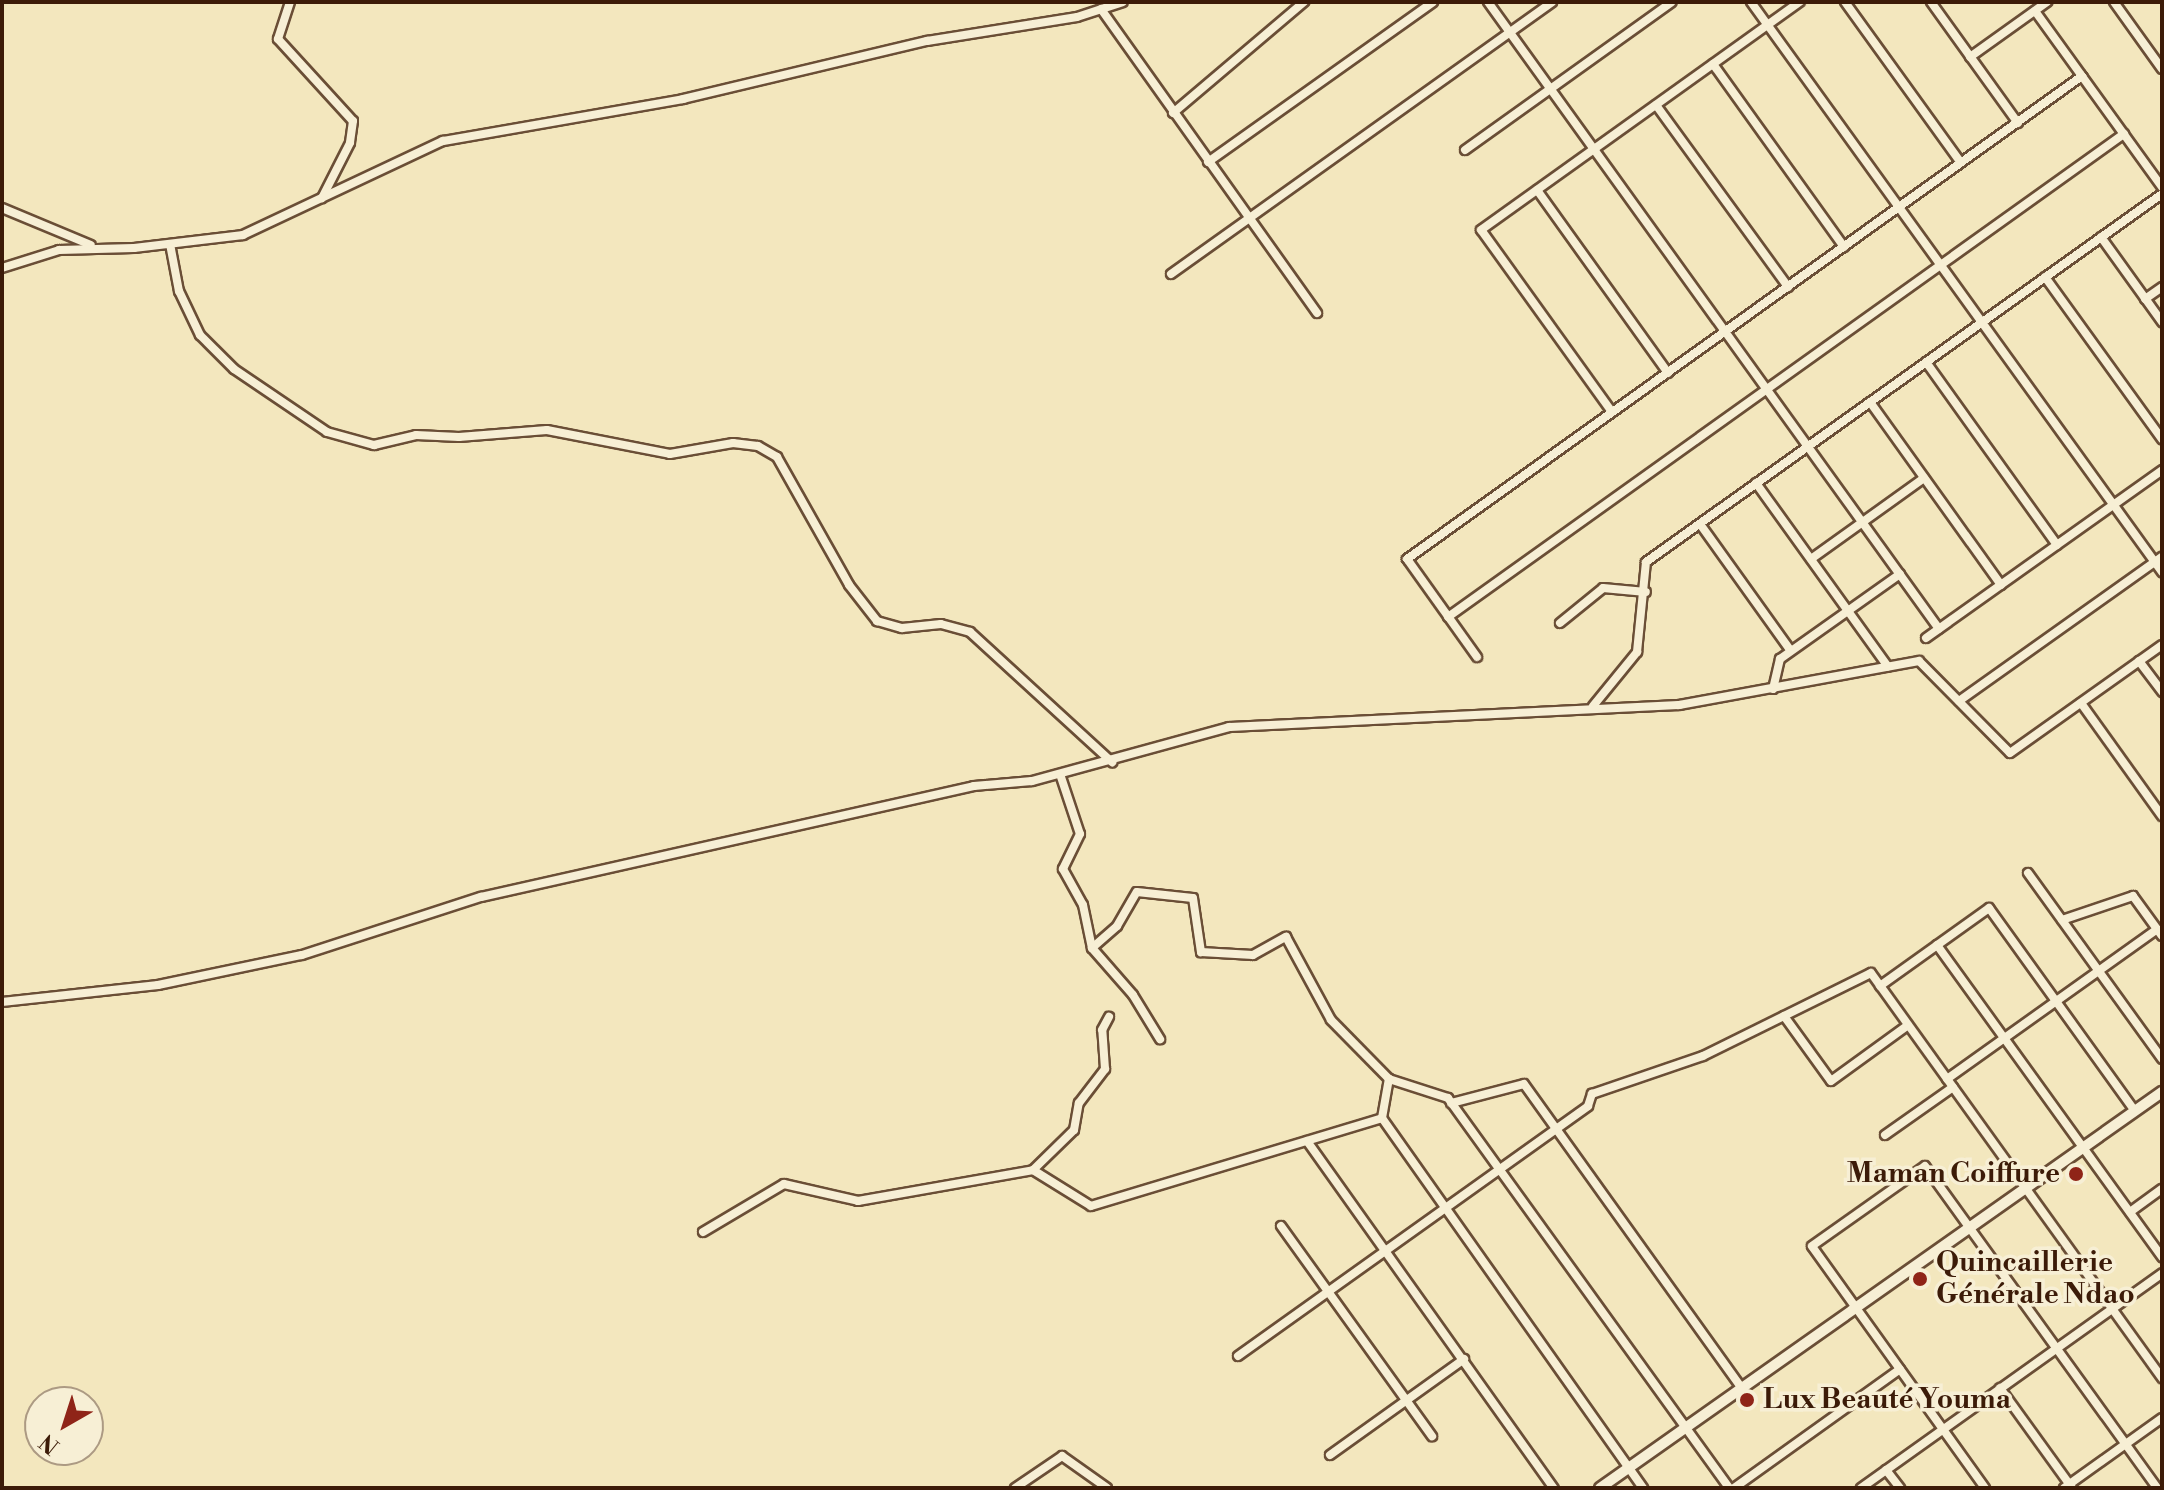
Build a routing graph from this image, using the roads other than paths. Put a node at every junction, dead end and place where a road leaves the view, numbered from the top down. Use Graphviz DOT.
graph roads {
  1 [pos="290,2"];
  2 [pos="1123,2"];
  3 [pos="1304,2"];
  4 [pos="1433,2"];
  5 [pos="1488,2"];
  6 [pos="1552,2"];
  7 [pos="1672,2"];
  8 [pos="1751,2"];
  9 [pos="1800,2"];
  10 [pos="1845,2"];
  11 [pos="1931,2"];
  12 [pos="2047,2"];
  13 [pos="2114,2"];
  14 [pos="1101,9"];
  15 [pos="2035,11"];
  16 [pos="1768,25"];
  17 [pos="1510,32"];
  18 [pos="1970,57"];
  19 [pos="1713,64"];
  20 [pos="2162,69"];
  21 [pos="2082,76"];
  22 [pos="1551,89"];
  23 [pos="1656,105"];
  24 [pos="1173,113"];
  25 [pos="2018,123"];
  26 [pos="2124,134"];
  27 [pos="1594,149"];
  28 [pos="1465,150"];
  29 [pos="1208,162"];
  30 [pos="1961,163"];
  31 [pos="2162,187"];
  32 [pos="1537,190"];
  33 [pos="2162,194"];
  34 [pos="322,199"];
  35 [pos="1899,207"];
  36 [pos="2,208"];
  37 [pos="1249,219"];
  38 [pos="2101,237"];
  39 [pos="170,244"];
  40 [pos="95,247"];
  41 [pos="1844,247"];
  42 [pos="1940,265"];
  43 [pos="2,268"];
  44 [pos="1171,274"];
  45 [pos="2045,277"];
  46 [pos="1788,287"];
  47 [pos="2162,287"];
  48 [pos="2145,299"];
  49 [pos="1317,313"];
  50 [pos="1985,320"];
  51 [pos="2162,322"];
  52 [pos="1725,331"];
  53 [pos="1926,362"];
  54 [pos="1668,373"];
  55 [pos="1767,389"];
  56 [pos="1870,402"];
  57 [pos="1612,412"];
  58 [pos="2162,439"];
  59 [pos="1808,446"];
  60 [pos="2162,470"];
  61 [pos="1924,478"];
  62 [pos="1756,483"];
  63 [pos="2113,505"];
  64 [pos="1863,522"];
  65 [pos="1700,524"];
  66 [pos="2057,545"];
  67 [pos="1811,559"];
  68 [pos="2158,559"];
  69 [pos="2162,572"];
  70 [pos="1900,574"];
  71 [pos="2001,585"];
  72 [pos="1646,592"];
  73 [pos="1848,611"];
  74 [pos="1448,617"];
  75 [pos="1560,623"];
  76 [pos="1939,629"];
  77 [pos="1926,638"];
  78 [pos="2162,645"];
  79 [pos="1791,651"];
  80 [pos="1477,657"];
  81 [pos="2139,661"];
  82 [pos="1888,667"];
  83 [pos="1773,689"];
  84 [pos="2162,692"];
  85 [pos="1959,701"];
  86 [pos="2081,703"];
  87 [pos="1593,706"];
  88 [pos="1112,762"];
  89 [pos="1060,774"];
  90 [pos="2162,816"];
  91 [pos="2028,873"];
  92 [pos="2062,920"];
  93 [pos="2160,933"];
  94 [pos="1937,945"];
  95 [pos="1092,948"];
  96 [pos="2098,971"];
  97 [pos="1880,986"];
  98 [pos="2056,1001"];
  99 [pos="2,1002"];
  100 [pos="1784,1016"];
  101 [pos="1109,1017"];
  102 [pos="1908,1025"];
  103 [pos="2004,1038"];
  104 [pos="1160,1039"];
  105 [pos="2162,1059"];
  106 [pos="1389,1079"];
  107 [pos="1950,1083"];
  108 [pos="2162,1092"];
  109 [pos="1451,1103"];
  110 [pos="2135,1111"];
  111 [pos="1382,1118"];
  112 [pos="1556,1129"];
  113 [pos="1885,1135"];
  114 [pos="1307,1141"];
  115 [pos="2083,1148"];
  116 [pos="1499,1169"];
  117 [pos="1033,1170"];
  118 [pos="2025,1188"];
  119 [pos="2162,1189"];
  120 [pos="1443,1210"];
  121 [pos="2130,1212"];
  122 [pos="1281,1226"];
  123 [pos="1969,1228"];
  124 [pos="703,1232"];
  125 [pos="1386,1251"];
  126 [pos="2162,1257"];
  127 [pos="2162,1273"];
  128 [pos="1329,1292"];
  129 [pos="1856,1308"];
  130 [pos="2112,1309"];
  131 [pos="2056,1348"];
  132 [pos="1238,1356"];
  133 [pos="1464,1359"];
  134 [pos="1900,1369"];
  135 [pos="2162,1378"];
  136 [pos="1742,1388"];
  137 [pos="2000,1388"];
  138 [pos="1407,1400"];
  139 [pos="2162,1418"];
  140 [pos="1685,1428"];
  141 [pos="1943,1429"];
  142 [pos="1432,1436"];
  143 [pos="2125,1444"];
  144 [pos="1330,1455"];
  145 [pos="1629,1468"];
  146 [pos="1886,1470"];
  147 [pos="2068,1487"];
  148 [pos="1015,1488"];
  149 [pos="1107,1488"];
  150 [pos="1554,1488"];
  151 [pos="1600,1488"];
  152 [pos="1643,1488"];
  153 [pos="1731,1488"];
  154 [pos="1861,1488"];
  155 [pos="1900,1488"];
  156 [pos="1985,1488"];
  157 [pos="2157,1488"];
  1 -- 34 [label="street"];
  2 -- 14 [label="street"];
  3 -- 24 [label="street"];
  4 -- 29 [label="street"];
  5 -- 17 [label="street"];
  6 -- 17 [label="street"];
  7 -- 22 [label="street"];
  8 -- 16 [label="street"];
  9 -- 16 [label="street"];
  10 -- 30 [label="street"];
  11 -- 18 [label="street"];
  12 -- 15 [label="street"];
  13 -- 20 [label="street"];
  14 -- 24 [label="street"];
  14 -- 34 [label="street"];
  15 -- 18 [label="street"];
  15 -- 21 [label="street"];
  16 -- 19 [label="street"];
  16 -- 35 [label="street"];
  17 -- 22 [label="street"];
  17 -- 37 [label="street"];
  18 -- 25 [label="street"];
  19 -- 23 [label="street"];
  19 -- 41 [label="street"];
  21 -- 25 [label="street"];
  21 -- 26 [label="street"];
  22 -- 27 [label="street"];
  22 -- 28 [label="street"];
  23 -- 27 [label="street"];
  23 -- 46 [label="street"];
  24 -- 29 [label="street"];
  25 -- 30 [label="street"];
  26 -- 31 [label="street"];
  26 -- 42 [label="street"];
  27 -- 32 [label="street"];
  27 -- 52 [label="street"];
  29 -- 37 [label="street"];
  30 -- 35 [label="street"];
  32 -- 54 [label="street"];
  32 -- 57 [label="street"];
  33 -- 38 [label="street"];
  34 -- 39 [label="street"];
  35 -- 41 [label="street"];
  35 -- 42 [label="street"];
  36 -- 40 [label="street"];
  37 -- 44 [label="street"];
  37 -- 49 [label="street"];
  38 -- 45 [label="street"];
  38 -- 48 [label="street"];
  39 -- 40 [label="street"];
  39 -- 88 [label="street"];
  40 -- 43 [label="street"];
  41 -- 46 [label="street"];
  42 -- 50 [label="street"];
  42 -- 55 [label="street"];
  45 -- 50 [label="street"];
  45 -- 58 [label="street"];
  46 -- 52 [label="street"];
  47 -- 48 [label="street"];
  48 -- 51 [label="street"];
  50 -- 53 [label="street"];
  50 -- 63 [label="street"];
  52 -- 54 [label="street"];
  52 -- 55 [label="street"];
  53 -- 56 [label="street"];
  53 -- 66 [label="street"];
  54 -- 57 [label="street"];
  55 -- 59 [label="street"];
  55 -- 74 [label="street"];
  56 -- 59 [label="street"];
  56 -- 61 [label="street"];
  57 -- 74 [label="street"];
  59 -- 62 [label="street"];
  59 -- 64 [label="street"];
  60 -- 63 [label="street"];
  61 -- 64 [label="street"];
  61 -- 71 [label="street"];
  62 -- 65 [label="street"];
  62 -- 67 [label="street"];
  63 -- 66 [label="street"];
  63 -- 68 [label="street"];
  64 -- 67 [label="street"];
  64 -- 70 [label="street"];
  65 -- 72 [label="street"];
  65 -- 79 [label="street"];
  66 -- 71 [label="street"];
  67 -- 73 [label="street"];
  68 -- 69 [label="street"];
  68 -- 85 [label="street"];
  70 -- 73 [label="street"];
  70 -- 76 [label="street"];
  71 -- 76 [label="street"];
  72 -- 75 [label="street"];
  72 -- 87 [label="street"];
  73 -- 79 [label="street"];
  73 -- 82 [label="street"];
  74 -- 80 [label="street"];
  76 -- 77 [label="street"];
  78 -- 81 [label="street"];
  79 -- 83 [label="street"];
  81 -- 84 [label="street"];
  81 -- 86 [label="street"];
  82 -- 83 [label="street"];
  82 -- 85 [label="street"];
  83 -- 87 [label="street"];
  85 -- 86 [label="street"];
  86 -- 90 [label="street"];
  87 -- 88 [label="street"];
  88 -- 89 [label="street"];
  89 -- 95 [label="street"];
  89 -- 99 [label="street"];
  91 -- 92 [label="street"];
  92 -- 93 [label="street"];
  92 -- 96 [label="street"];
  93 -- 96 [label="street"];
  94 -- 97 [label="street"];
  94 -- 98 [label="street"];
  94 -- 103 [label="street"];
  95 -- 104 [label="street"];
  95 -- 106 [label="street"];
  96 -- 98 [label="street"];
  96 -- 105 [label="street"];
  97 -- 100 [label="street"];
  97 -- 102 [label="street"];
  98 -- 103 [label="street"];
  98 -- 110 [label="street"];
  100 -- 102 [label="street"];
  100 -- 112 [label="street"];
  101 -- 117 [label="street"];
  102 -- 107 [label="street"];
  103 -- 107 [label="street"];
  103 -- 115 [label="street"];
  106 -- 109 [label="street"];
  106 -- 111 [label="street"];
  107 -- 113 [label="street"];
  107 -- 118 [label="street"];
  108 -- 110 [label="street"];
  109 -- 112 [label="street"];
  109 -- 116 [label="street"];
  110 -- 115 [label="street"];
  111 -- 114 [label="street"];
  111 -- 120 [label="street"];
  112 -- 116 [label="street"];
  112 -- 136 [label="street"];
  114 -- 117 [label="street"];
  114 -- 125 [label="street"];
  115 -- 118 [label="street"];
  115 -- 121 [label="street"];
  116 -- 120 [label="street"];
  116 -- 140 [label="street"];
  117 -- 124 [label="street"];
  118 -- 123 [label="street"];
  118 -- 130 [label="street"];
  119 -- 121 [label="street"];
  120 -- 125 [label="street"];
  120 -- 145 [label="street"];
  121 -- 126 [label="street"];
  122 -- 128 [label="street"];
  123 -- 129 [label="street"];
  123 -- 129 [label="street"];
  123 -- 131 [label="street"];
  125 -- 128 [label="street"];
  125 -- 133 [label="street"];
  127 -- 130 [label="street"];
  128 -- 132 [label="street"];
  128 -- 138 [label="street"];
  129 -- 134 [label="street"];
  129 -- 136 [label="street"];
  130 -- 131 [label="street"];
  130 -- 135 [label="street"];
  131 -- 137 [label="street"];
  131 -- 143 [label="street"];
  133 -- 138 [label="street"];
  133 -- 150 [label="street"];
  134 -- 141 [label="street"];
  134 -- 153 [label="street"];
  136 -- 140 [label="street"];
  137 -- 141 [label="street"];
  137 -- 147 [label="street"];
  138 -- 142 [label="street"];
  138 -- 144 [label="street"];
  139 -- 143 [label="street"];
  140 -- 145 [label="street"];
  140 -- 153 [label="street"];
  141 -- 146 [label="street"];
  141 -- 156 [label="street"];
  143 -- 147 [label="street"];
  143 -- 157 [label="street"];
  145 -- 151 [label="street"];
  145 -- 152 [label="street"];
  146 -- 154 [label="street"];
  146 -- 155 [label="street"];
  148 -- 149 [label="street"];
}
